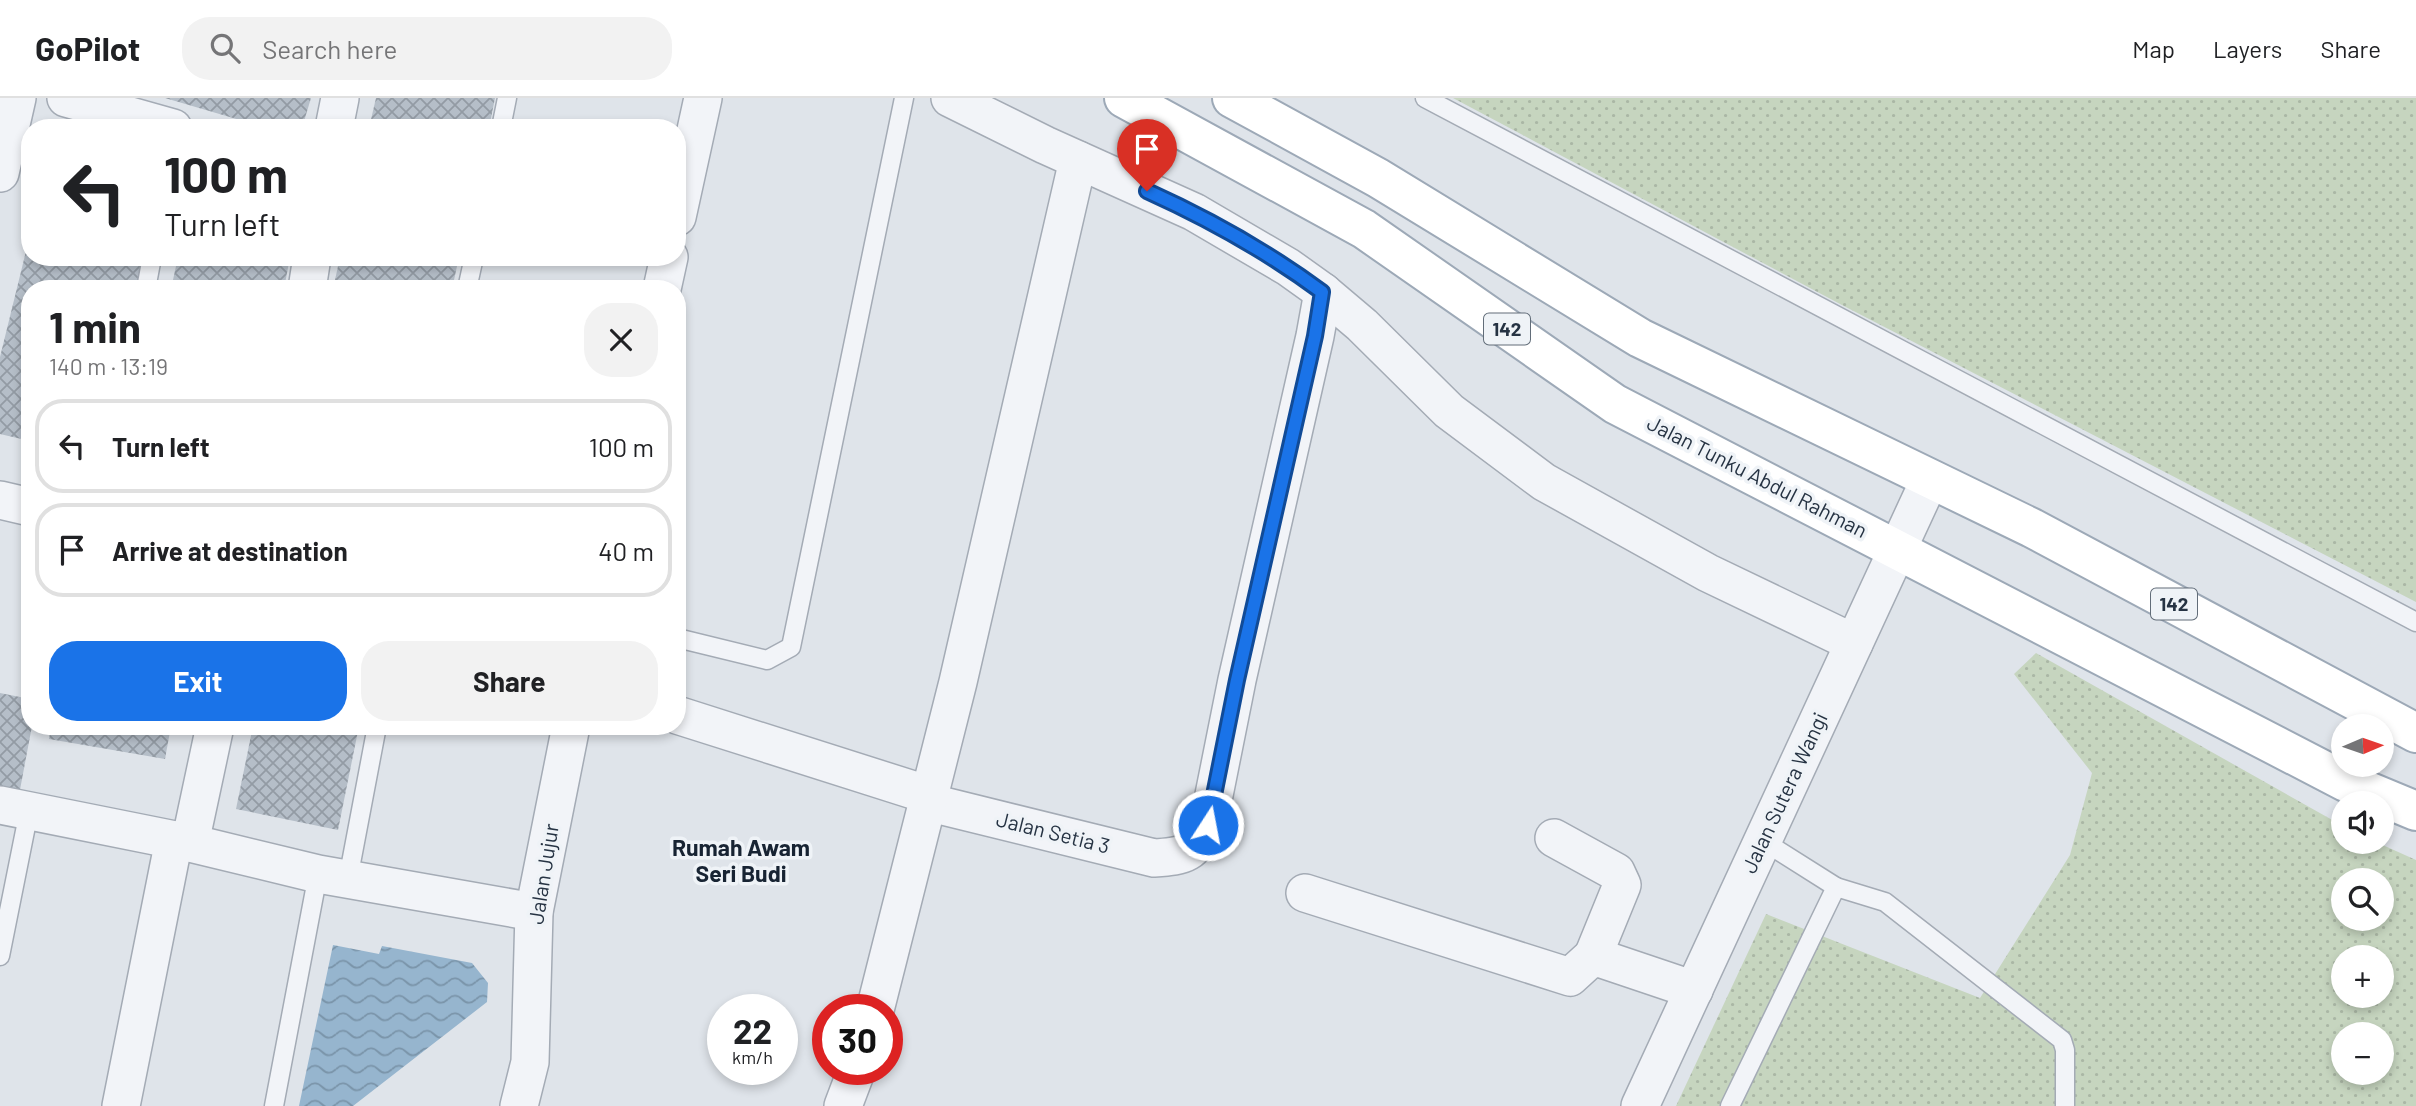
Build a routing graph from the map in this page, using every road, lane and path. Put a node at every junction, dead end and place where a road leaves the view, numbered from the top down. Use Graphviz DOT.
graph roads {
  1 [pos="17,98"];
  2 [pos="66,98"];
  3 [pos="340,98"];
  4 [pos="507,98"];
  5 [pos="703,98"];
  6 [pos="904,98"];
  7 [pos="950,98"];
  8 [pos="1124,98"];
  9 [pos="1232,98"];
  10 [pos="1425,98"];
  11 [pos="141,119"];
  12 [pos="336,119"];
  13 [pos="503,119"];
  14 [pos="1078,160"];
  15 [pos="0,173"];
  16 [pos="686,176"];
  17 [pos="1322,292"];
  18 [pos="1930,479"];
  19 [pos="0,500"];
  20 [pos="21,505"];
  21 [pos="1898,549"];
  22 [pos="2416,622"];
  23 [pos="686,640"];
  24 [pos="1854,643"];
  25 [pos="686,718"];
  26 [pos="2416,733"];
  27 [pos="212,735"];
  28 [pos="374,735"];
  29 [pos="569,735"];
  30 [pos="928,799"];
  31 [pos="14,808"];
  32 [pos="2416,811"];
  33 [pos="1554,838"];
  34 [pos="182,841"];
  35 [pos="1763,841"];
  36 [pos="333,877"];
  37 [pos="1836,887"];
  38 [pos="1305,893"];
  39 [pos="534,912"];
  40 [pos="0,956"];
  41 [pos="1593,956"];
  42 [pos="1694,990"];
  43 [pos="879,994"];
  44 [pos="851,1085"];
  45 [pos="121,1106"];
  46 [pos="274,1106"];
  47 [pos="519,1106"];
  48 [pos="843,1106"];
  49 [pos="1640,1106"];
  50 [pos="1730,1106"];
  51 [pos="2065,1106"];
  1 -- 15 [label="street"];
  2 -- 11 [label="street"];
  3 -- 12 [label="street"];
  4 -- 13 [label="lane"];
  5 -- 16 [label="street"];
  6 -- 23 [label="lane"];
  7 -- 14 [label="street"];
  8 -- 21 [label="main road, Jalan Tunku Abdul Rahman / 142"];
  9 -- 18 [label="main road, 142"];
  10 -- 22 [label="lane"];
  14 -- 17 [label="street"];
  14 -- 30 [label="street"];
  17 -- 24 [label="street"];
  17 -- 30 [label="street, Jalan Setia 3"];
  18 -- 21 [label="street, Jalan Sutera Wangi"];
  18 -- 26 [label="main road, 142"];
  19 -- 20 [label="street"];
  21 -- 24 [label="street, Jalan Sutera Wangi"];
  21 -- 32 [label="main road, Jalan Tunku Abdul Rahman / 142"];
  24 -- 35 [label="street, Jalan Sutera Wangi"];
  25 -- 30 [label="street, Jalan Setia 3"];
  27 -- 34 [label="street"];
  28 -- 36 [label="lane"];
  29 -- 39 [label="street, Jalan Jujur"];
  30 -- 43 [label="street"];
  31 -- 34 [label="street"];
  31 -- 40 [label="lane"];
  33 -- 41 [label="street"];
  34 -- 36 [label="street"];
  34 -- 45 [label="street"];
  35 -- 37 [label="lane"];
  35 -- 42 [label="street, Jalan Sutera Wangi"];
  36 -- 39 [label="street"];
  36 -- 46 [label="lane"];
  37 -- 50 [label="lane"];
  37 -- 51 [label="lane"];
  38 -- 41 [label="street"];
  39 -- 47 [label="street, Jalan Jujur"];
  41 -- 42 [label="street"];
  42 -- 49 [label="street, Jalan Sutera Wangi"];
  44 -- 48 [label="street"];
}
